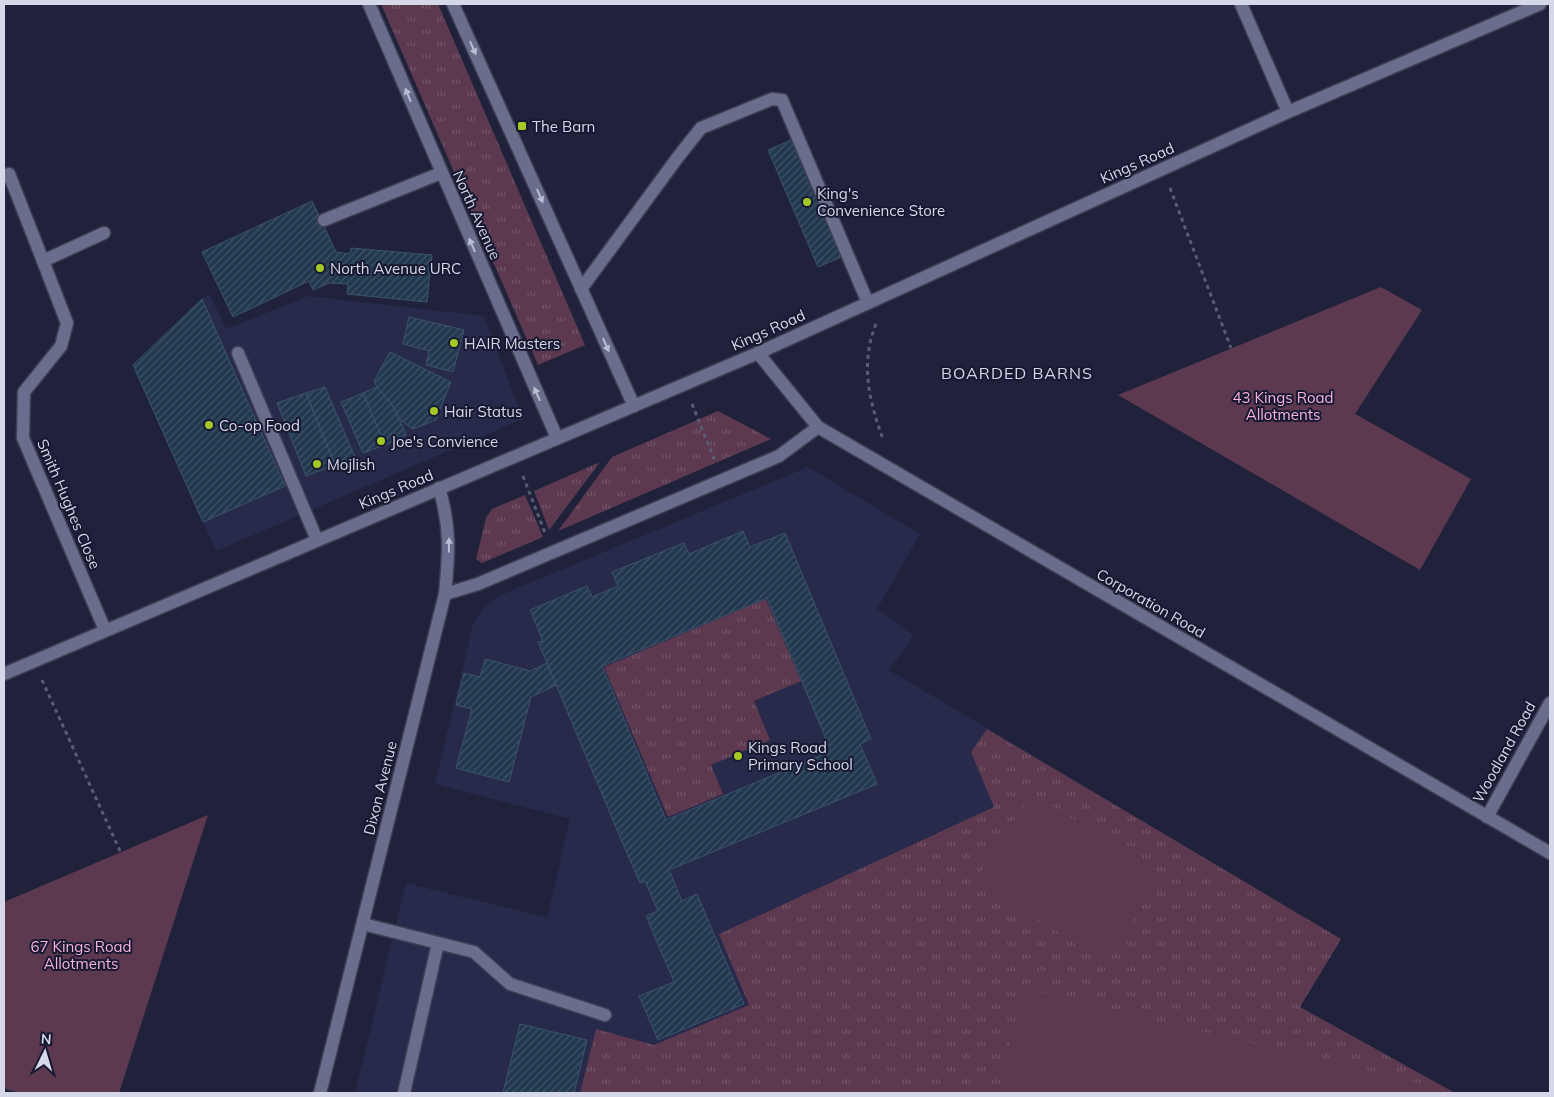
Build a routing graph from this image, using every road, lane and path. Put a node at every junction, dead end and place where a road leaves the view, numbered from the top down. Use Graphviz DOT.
graph roads {
  1 [pos="369,4"];
  2 [pos="453,4"];
  3 [pos="1241,4"];
  4 [pos="1540,4"];
  5 [pos="1288,112"];
  6 [pos="1162,169"];
  7 [pos="440,173"];
  8 [pos="4,177"];
  9 [pos="324,220"];
  10 [pos="104,233"];
  11 [pos="43,261"];
  12 [pos="581,289"];
  13 [pos="888,294"];
  14 [pos="868,303"];
  15 [pos="1231,348"];
  16 [pos="238,353"];
  17 [pos="758,353"];
  18 [pos="684,385"];
  19 [pos="634,406"];
  20 [pos="818,427"];
  21 [pos="556,438"];
  22 [pos="515,456"];
  23 [pos="896,472"];
  24 [pos="724,480"];
  25 [pos="439,488"];
  26 [pos="317,540"];
  27 [pos="552,552"];
  28 [pos="445,594"];
  29 [pos="104,630"];
  30 [pos="34,660"];
  31 [pos="4,674"];
  32 [pos="1550,703"];
  33 [pos="1487,817"];
  34 [pos="121,852"];
  35 [pos="1550,853"];
  36 [pos="362,924"];
  37 [pos="438,943"];
  38 [pos="605,1015"];
  39 [pos="320,1093"];
  40 [pos="404,1093"];
  7 -- 1 [label="street, North Avenue, one-way"];
  2 -- 12 [label="street, one-way"];
  3 -- 5 [label="street"];
  4 -- 5 [label="street, Kings Road"];
  5 -- 6 [label="street, Kings Road"];
  6 -- 13 [label="street, Kings Road"];
  6 -- 15 [label="path"];
  7 -- 9 [label="street"];
  21 -- 7 [label="street, North Avenue, one-way"];
  8 -- 11 [label="street, Smith Hughes Close"];
  10 -- 11 [label="street"];
  11 -- 29 [label="street, Smith Hughes Close"];
  12 -- 14 [label="street"];
  12 -- 19 [label="street, one-way"];
  13 -- 14 [label="street, Kings Road"];
  13 -- 23 [label="path"];
  14 -- 17 [label="street, Kings Road"];
  16 -- 26 [label="street"];
  17 -- 18 [label="street, Kings Road"];
  17 -- 20 [label="street, Corporation Road"];
  18 -- 19 [label="street, Kings Road"];
  18 -- 24 [label="path"];
  19 -- 21 [label="street, Kings Road"];
  20 -- 23 [label="street, Corporation Road"];
  20 -- 24 [label="street"];
  21 -- 22 [label="street, Kings Road"];
  22 -- 25 [label="street, Kings Road"];
  22 -- 27 [label="path"];
  23 -- 33 [label="street, Corporation Road"];
  24 -- 27 [label="street"];
  25 -- 26 [label="street, Kings Road"];
  28 -- 25 [label="street, Dixon Avenue, one-way"];
  26 -- 29 [label="street, Kings Road"];
  27 -- 28 [label="street"];
  28 -- 36 [label="street, Dixon Avenue"];
  29 -- 30 [label="street, Kings Road"];
  30 -- 31 [label="street, Kings Road"];
  30 -- 34 [label="path"];
  32 -- 33 [label="street, Woodland Road"];
  33 -- 35 [label="street, Corporation Road"];
  36 -- 37 [label="street"];
  36 -- 39 [label="street, Dixon Avenue"];
  37 -- 38 [label="street"];
  37 -- 40 [label="street"];
}
